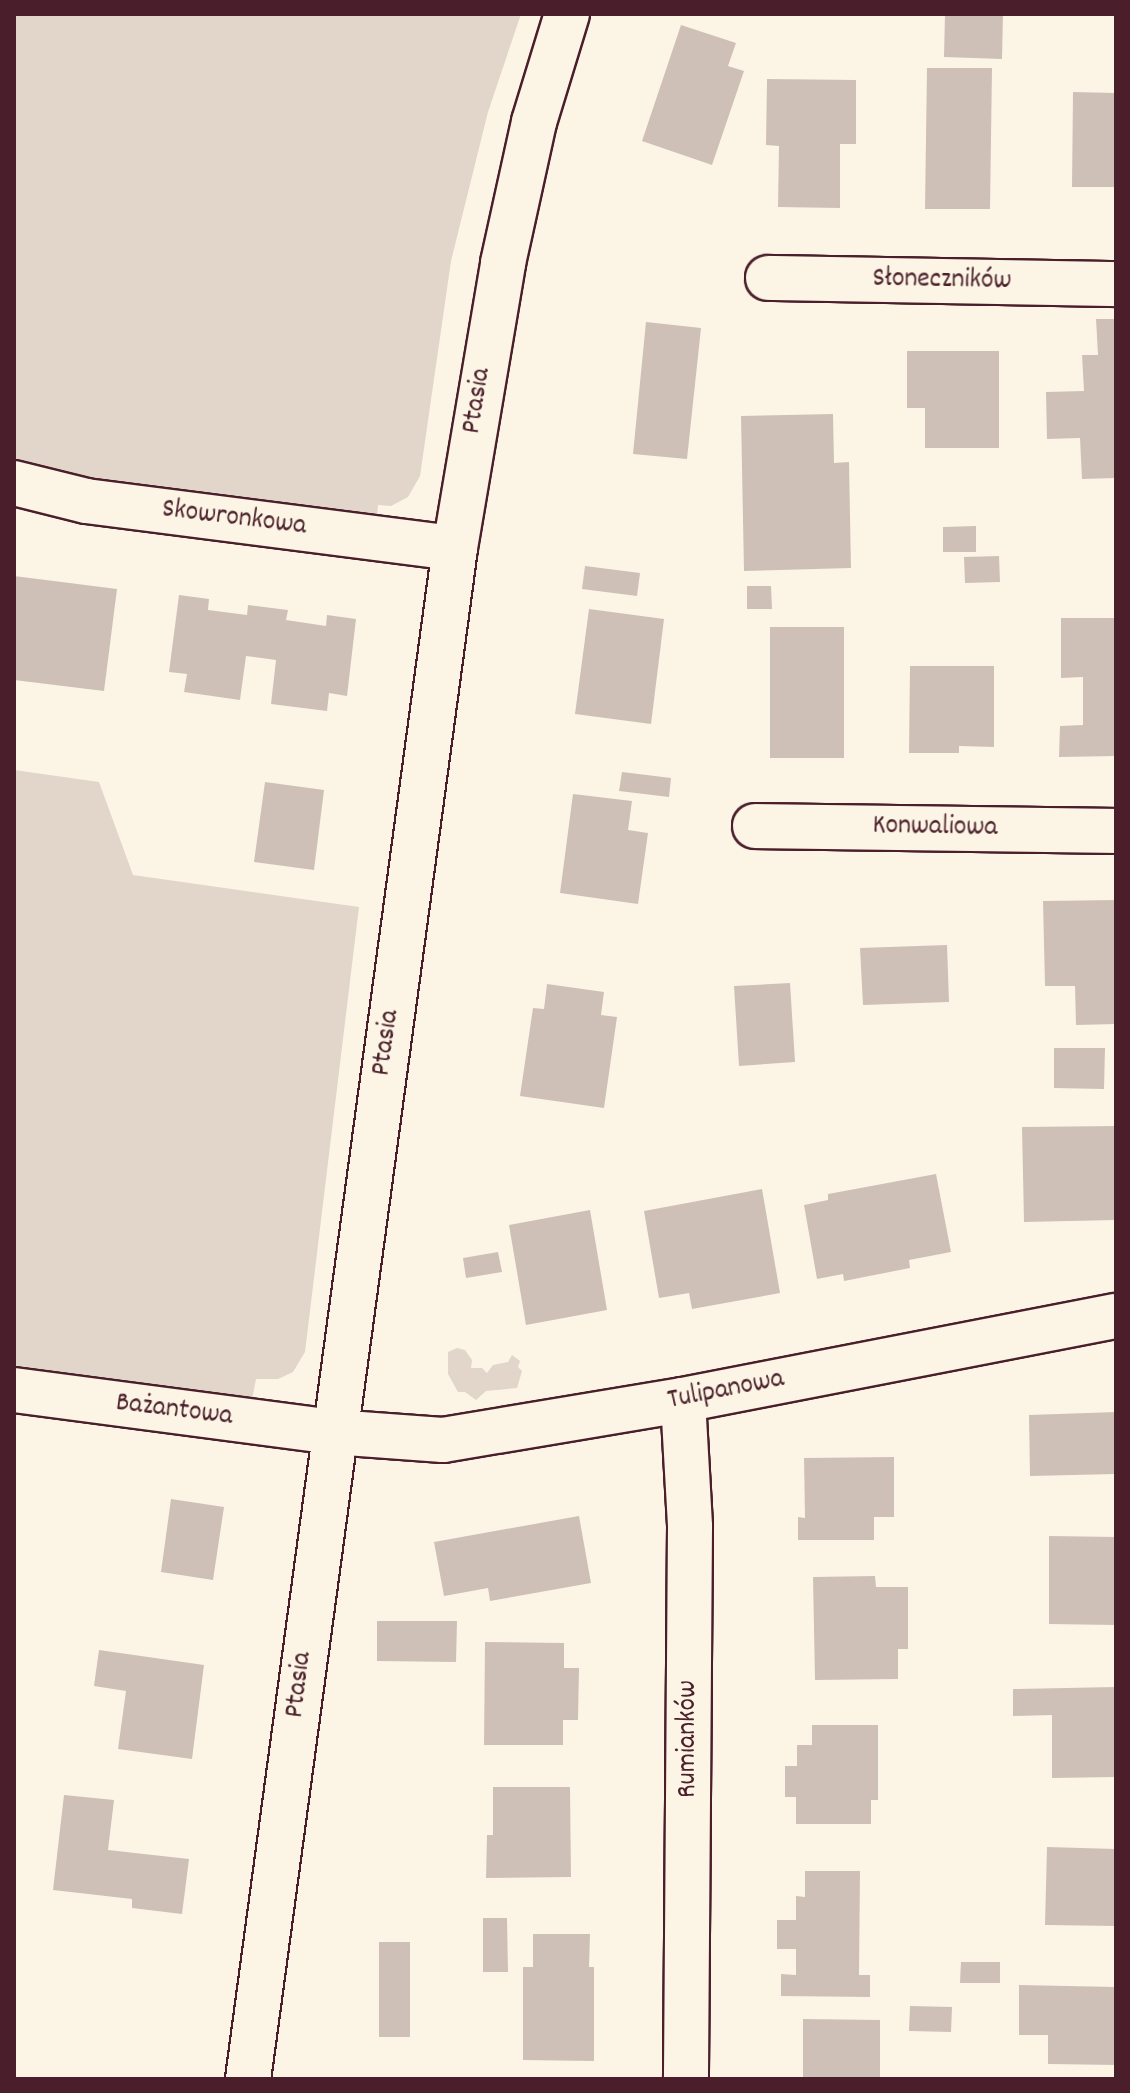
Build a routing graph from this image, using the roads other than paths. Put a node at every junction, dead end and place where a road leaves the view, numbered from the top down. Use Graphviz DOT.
graph roads {
  1 [pos="567,14"];
  2 [pos="768,278"];
  3 [pos="1116,284"];
  4 [pos="14,483"];
  5 [pos="455,548"];
  6 [pos="755,826"];
  7 [pos="1116,831"];
  8 [pos="1116,1316"];
  9 [pos="14,1390"];
  10 [pos="683,1400"];
  11 [pos="333,1432"];
  12 [pos="248,2079"];
  13 [pos="686,2079"];
  1 -- 5 [label="street, Ptasia"];
  2 -- 3 [label="street, Słoneczników"];
  4 -- 5 [label="street, Skowronkowa"];
  5 -- 11 [label="street, Ptasia"];
  6 -- 7 [label="street, Konwaliowa"];
  8 -- 10 [label="street, Tulipanowa"];
  9 -- 11 [label="street, Bażantowa"];
  10 -- 11 [label="street, Tulipanowa"];
  10 -- 13 [label="street, Rumianków"];
  11 -- 12 [label="street, Ptasia"];
}
